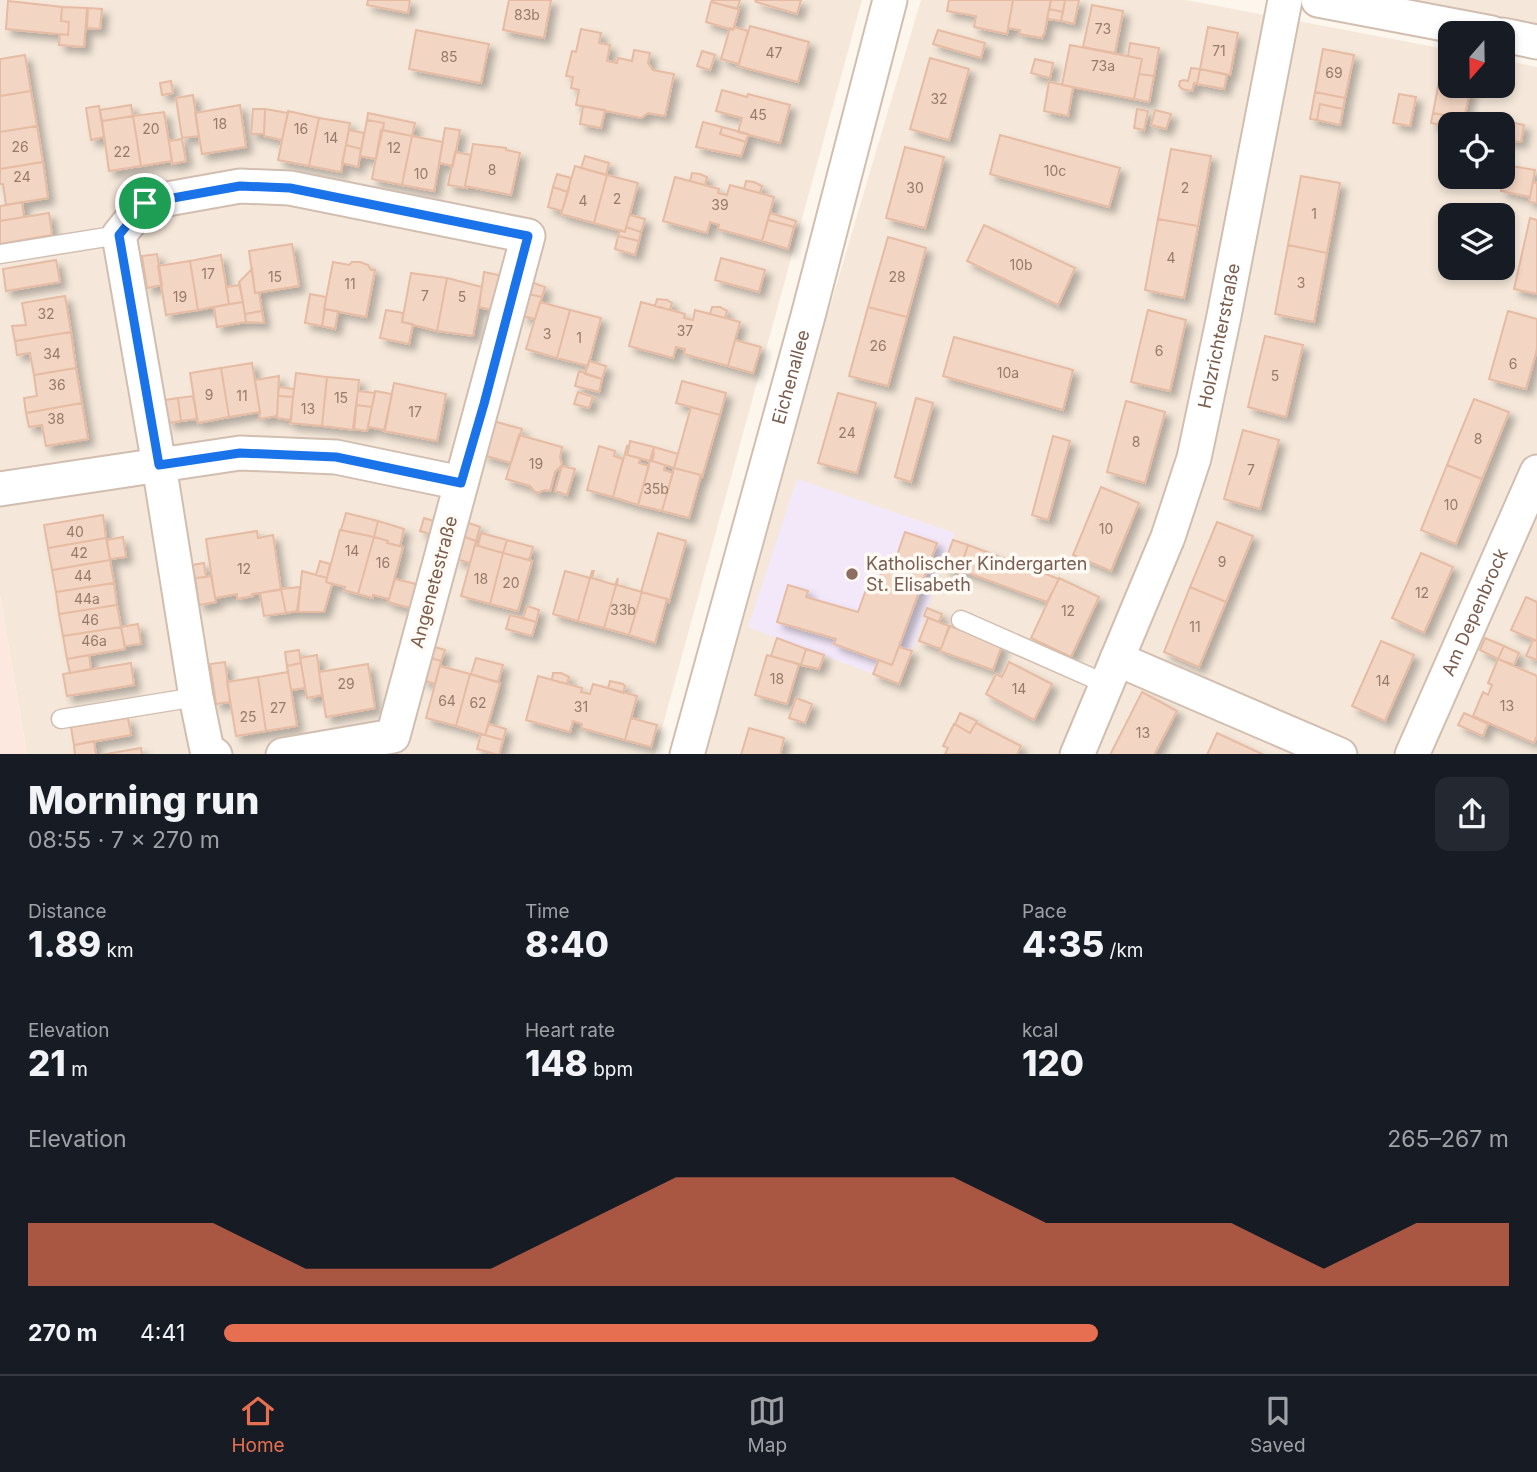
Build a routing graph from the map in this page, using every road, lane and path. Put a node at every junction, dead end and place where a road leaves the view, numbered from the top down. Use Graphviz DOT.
graph roads {
  1 [pos="890,0"];
  2 [pos="1285,0"];
  3 [pos="1318,0"];
  4 [pos="1438,23"];
  5 [pos="1516,38"];
  6 [pos="1537,42"];
  7 [pos="119,235"];
  8 [pos="0,254"];
  9 [pos="159,465"];
  10 [pos="1537,472"];
  11 [pos="461,483"];
  12 [pos="0,489"];
  13 [pos="961,620"];
  14 [pos="1112,671"];
  15 [pos="196,697"];
  16 [pos="61,719"];
  17 [pos="215,754"];
  18 [pos="284,754"];
  19 [pos="687,754"];
  20 [pos="1077,754"];
  21 [pos="1340,754"];
  22 [pos="1412,754"];
  1 -- 19 [label="street, Eichenallee"];
  2 -- 14 [label="street, Holzrichterstraße"];
  3 -- 4 [label="street"];
  5 -- 6 [label="street"];
  7 -- 8 [label="lane"];
  7 -- 9 [label="street"];
  7 -- 11 [label="street, Angenetestraße"];
  9 -- 11 [label="street"];
  9 -- 12 [label="street"];
  9 -- 15 [label="street"];
  10 -- 22 [label="street, Am Depenbrock"];
  11 -- 18 [label="street, Angenetestraße"];
  13 -- 14 [label="lane"];
  14 -- 20 [label="street, Holzrichterstraße"];
  14 -- 21 [label="street"];
  15 -- 16 [label="lane"];
  15 -- 17 [label="street"];
}
